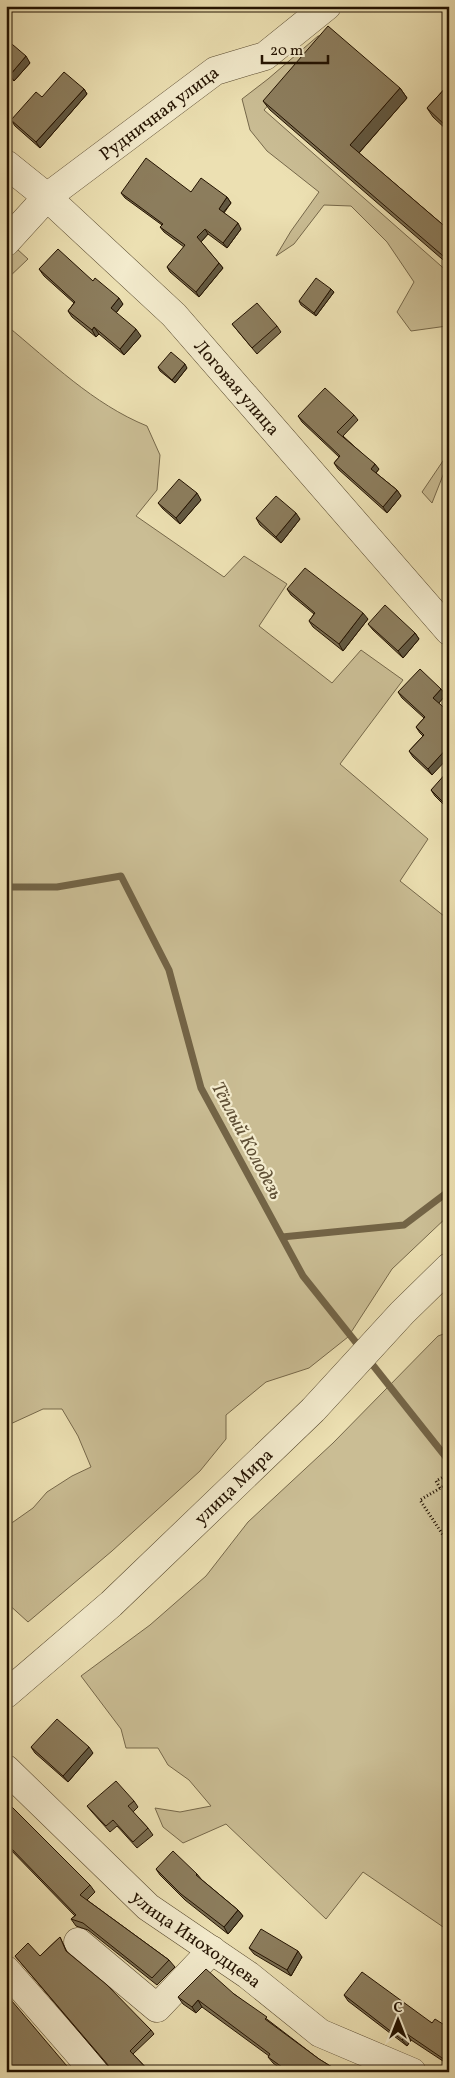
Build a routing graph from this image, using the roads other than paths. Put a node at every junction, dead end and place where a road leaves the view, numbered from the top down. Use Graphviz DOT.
graph roads {
  1 [pos="327,6"];
  2 [pos="6,164"];
  3 [pos="47,197"];
  4 [pos="6,242"];
  5 [pos="449,631"];
  6 [pos="449,1267"];
  7 [pos="6,1694"];
  8 [pos="6,1769"];
  9 [pos="78,1942"];
  10 [pos="212,1950"];
  11 [pos="6,1970"];
  12 [pos="95,2072"];
  13 [pos="412,2072"];
  1 -- 3 [label="street, Рудничная улица"];
  2 -- 3 [label="street, Логовая улица"];
  3 -- 4 [label="street, Рудничная улица"];
  3 -- 5 [label="street, Логовая улица"];
  6 -- 7 [label="street, улица Мира"];
  8 -- 10 [label="street, улица Иноходцева"];
  9 -- 10 [label="street"];
  10 -- 13 [label="street, улица Иноходцева"];
  11 -- 12 [label="street"];
}
